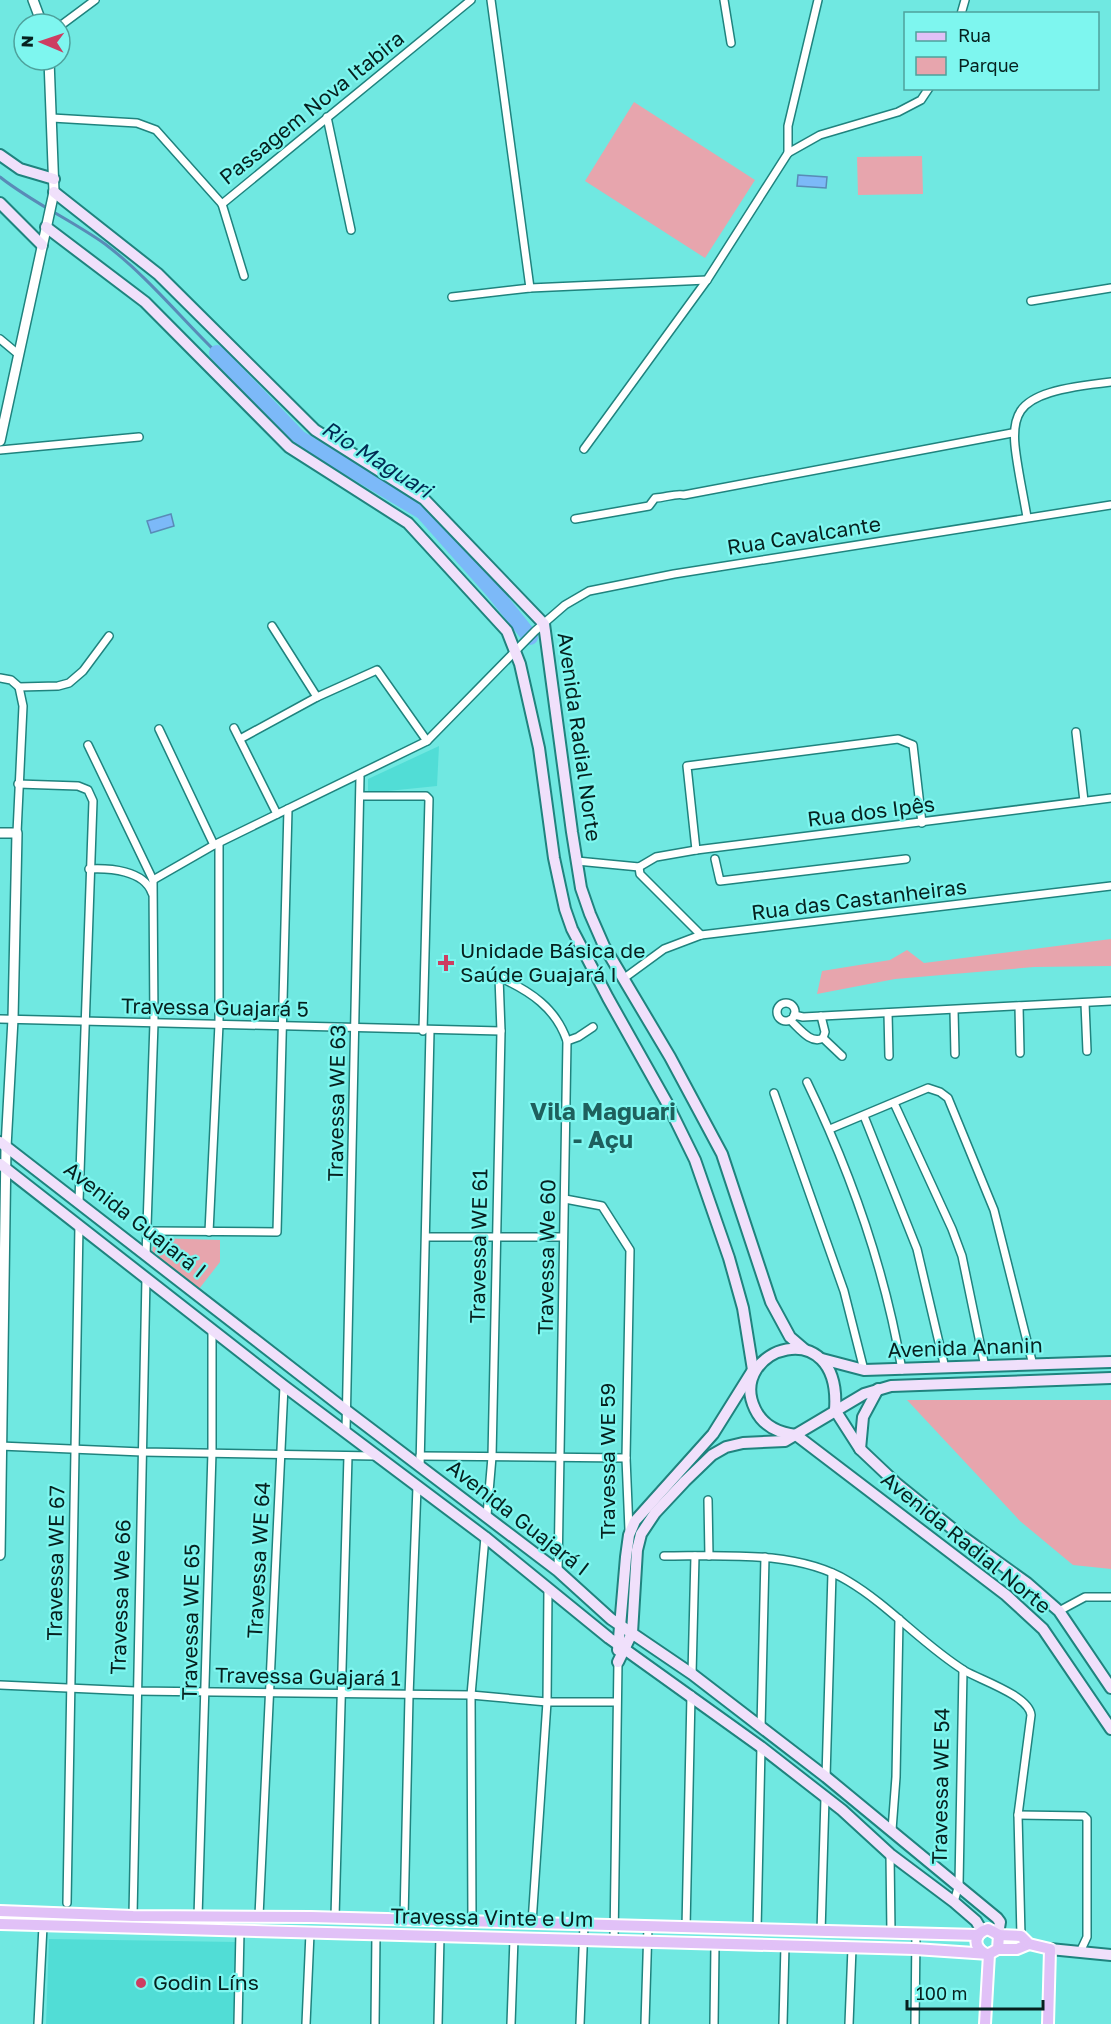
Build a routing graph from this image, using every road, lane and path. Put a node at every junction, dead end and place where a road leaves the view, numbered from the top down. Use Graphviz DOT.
graph roads {
  1 [pos="95,0"];
  2 [pos="471,0"];
  3 [pos="491,0"];
  4 [pos="724,0"];
  5 [pos="818,0"];
  6 [pos="72,17"];
  7 [pos="731,43"];
  8 [pos="50,72"];
  9 [pos="928,90"];
  10 [pos="327,117"];
  11 [pos="52,118"];
  12 [pos="788,153"];
  13 [pos="0,155"];
  14 [pos="54,179"];
  15 [pos="54,192"];
  16 [pos="0,203"];
  17 [pos="222,204"];
  18 [pos="45,227"];
  19 [pos="351,230"];
  20 [pos="42,245"];
  21 [pos="244,276"];
  22 [pos="707,280"];
  23 [pos="530,288"];
  24 [pos="1111,288"];
  25 [pos="452,297"];
  26 [pos="1031,301"];
  27 [pos="0,339"];
  28 [pos="18,354"];
  29 [pos="1111,382"];
  30 [pos="1012,433"];
  31 [pos="139,437"];
  32 [pos="0,441"];
  33 [pos="584,449"];
  34 [pos="0,450"];
  35 [pos="1111,505"];
  36 [pos="1027,517"];
  37 [pos="575,519"];
  38 [pos="272,626"];
  39 [pos="539,627"];
  40 [pos="109,636"];
  41 [pos="517,648"];
  42 [pos="0,678"];
  43 [pos="19,687"];
  44 [pos="317,697"];
  45 [pos="234,728"];
  46 [pos="159,729"];
  47 [pos="1076,732"];
  48 [pos="240,739"];
  49 [pos="428,741"];
  50 [pos="88,745"];
  51 [pos="360,777"];
  52 [pos="18,784"];
  53 [pos="361,796"];
  54 [pos="1111,798"];
  55 [pos="1084,801"];
  56 [pos="288,809"];
  57 [pos="277,814"];
  58 [pos="922,823"];
  59 [pos="0,833"];
  60 [pos="17,833"];
  61 [pos="216,844"];
  62 [pos="696,850"];
  63 [pos="715,859"];
  64 [pos="906,859"];
  65 [pos="577,861"];
  66 [pos="639,867"];
  67 [pos="89,869"];
  68 [pos="153,880"];
  69 [pos="1111,886"];
  70 [pos="153,895"];
  71 [pos="702,935"];
  72 [pos="499,977"];
  73 [pos="623,979"];
  74 [pos="1111,1001"];
  75 [pos="1085,1003"];
  76 [pos="1019,1006"];
  77 [pos="954,1010"];
  78 [pos="888,1013"];
  79 [pos="821,1016"];
  80 [pos="0,1019"];
  81 [pos="13,1019"];
  82 [pos="84,1021"];
  83 [pos="154,1023"];
  84 [pos="219,1024"];
  85 [pos="281,1025"];
  86 [pos="593,1027"];
  87 [pos="355,1029"];
  88 [pos="427,1031"];
  89 [pos="501,1031"];
  90 [pos="823,1038"];
  91 [pos="567,1041"];
  92 [pos="1087,1051"];
  93 [pos="1020,1053"];
  94 [pos="956,1054"];
  95 [pos="842,1056"];
  96 [pos="889,1056"];
  97 [pos="807,1082"];
  98 [pos="774,1093"];
  99 [pos="894,1103"];
  100 [pos="864,1116"];
  101 [pos="830,1129"];
  102 [pos="3,1144"];
  103 [pos="3,1166"];
  104 [pos="565,1199"];
  105 [pos="79,1201"];
  106 [pos="79,1224"];
  107 [pos="148,1231"];
  108 [pos="209,1232"];
  109 [pos="427,1237"];
  110 [pos="563,1237"];
  111 [pos="496,1239"];
  112 [pos="146,1255"];
  113 [pos="146,1278"];
  114 [pos="212,1328"];
  115 [pos="804,1350"];
  116 [pos="822,1359"];
  117 [pos="1111,1362"];
  118 [pos="1033,1365"];
  119 [pos="757,1366"];
  120 [pos="985,1367"];
  121 [pos="945,1368"];
  122 [pos="864,1370"];
  123 [pos="902,1370"];
  124 [pos="1111,1378"];
  125 [pos="284,1386"];
  126 [pos="878,1389"];
  127 [pos="346,1411"];
  128 [pos="832,1412"];
  129 [pos="346,1431"];
  130 [pos="801,1433"];
  131 [pos="1,1446"];
  132 [pos="74,1449"];
  133 [pos="860,1449"];
  134 [pos="142,1452"];
  135 [pos="212,1452"];
  136 [pos="282,1454"];
  137 [pos="348,1456"];
  138 [pos="375,1456"];
  139 [pos="492,1457"];
  140 [pos="560,1458"];
  141 [pos="626,1458"];
  142 [pos="420,1462"];
  143 [pos="417,1487"];
  144 [pos="708,1500"];
  145 [pos="487,1515"];
  146 [pos="629,1535"];
  147 [pos="485,1537"];
  148 [pos="0,1555"];
  149 [pos="664,1556"];
  150 [pos="695,1556"];
  151 [pos="709,1556"];
  152 [pos="765,1557"];
  153 [pos="558,1570"];
  154 [pos="832,1573"];
  155 [pos="548,1589"];
  156 [pos="1111,1597"];
  157 [pos="1059,1611"];
  158 [pos="899,1619"];
  159 [pos="621,1626"];
  160 [pos="632,1633"];
  161 [pos="622,1647"];
  162 [pos="618,1662"];
  163 [pos="963,1670"];
  164 [pos="692,1674"];
  165 [pos="0,1685"];
  166 [pos="70,1687"];
  167 [pos="1111,1688"];
  168 [pos="135,1691"];
  169 [pos="206,1692"];
  170 [pos="268,1694"];
  171 [pos="340,1695"];
  172 [pos="471,1695"];
  173 [pos="691,1695"];
  174 [pos="409,1696"];
  175 [pos="547,1702"];
  176 [pos="616,1702"];
  177 [pos="761,1727"];
  178 [pos="1111,1729"];
  179 [pos="761,1747"];
  180 [pos="826,1777"];
  181 [pos="825,1798"];
  182 [pos="1018,1815"];
  183 [pos="892,1830"];
  184 [pos="890,1854"];
  185 [pos="959,1884"];
  186 [pos="954,1902"];
  187 [pos="67,1903"];
  188 [pos="0,1911"];
  189 [pos="26,1912"];
  190 [pos="259,1916"];
  191 [pos="133,1917"];
  192 [pos="198,1917"];
  193 [pos="335,1917"];
  194 [pos="404,1919"];
  195 [pos="472,1921"];
  196 [pos="532,1923"];
  197 [pos="0,1924"];
  198 [pos="25,1925"];
  199 [pos="584,1925"];
  200 [pos="43,1926"];
  201 [pos="615,1926"];
  202 [pos="648,1926"];
  203 [pos="686,1928"];
  204 [pos="757,1929"];
  205 [pos="240,1931"];
  206 [pos="821,1932"];
  207 [pos="310,1933"];
  208 [pos="891,1933"];
  209 [pos="916,1933"];
  210 [pos="980,1933"];
  211 [pos="999,1934"];
  212 [pos="376,1935"];
  213 [pos="440,1936"];
  214 [pos="514,1938"];
  215 [pos="583,1940"];
  216 [pos="1025,1940"];
  217 [pos="614,1941"];
  218 [pos="647,1941"];
  219 [pos="715,1945"];
  220 [pos="785,1945"];
  221 [pos="852,1948"];
  222 [pos="915,1948"];
  223 [pos="1050,1949"];
  224 [pos="990,1952"];
  225 [pos="1080,1952"];
  226 [pos="1111,1955"];
  227 [pos="38,2024"];
  228 [pos="238,2024"];
  229 [pos="306,2024"];
  230 [pos="375,2024"];
  231 [pos="438,2024"];
  232 [pos="511,2024"];
  233 [pos="580,2024"];
  234 [pos="645,2024"];
  235 [pos="714,2024"];
  236 [pos="783,2024"];
  237 [pos="849,2024"];
  238 [pos="915,2024"];
  239 [pos="985,2024"];
  240 [pos="1048,2024"];
  1 -- 6 [label="street"];
  2 -- 10 [label="street, Passagem Nova Itabira"];
  3 -- 23 [label="street"];
  4 -- 7 [label="street"];
  5 -- 12 [label="street"];
  8 -- 11 [label="street"];
  9 -- 12 [label="street"];
  10 -- 17 [label="street, Passagem Nova Itabira"];
  10 -- 19 [label="street"];
  11 -- 14 [label="street"];
  11 -- 17 [label="street, Passagem Nova Itabira"];
  12 -- 22 [label="street"];
  13 -- 14 [label="main road"];
  14 -- 15 [label="street"];
  15 -- 18 [label="street"];
  15 -- 39 [label="main road, Avenida Radial Norte"];
  16 -- 20 [label="main road"];
  17 -- 21 [label="street"];
  18 -- 20 [label="street"];
  18 -- 41 [label="main road, Avenida Radial Norte"];
  20 -- 28 [label="street"];
  22 -- 23 [label="street"];
  22 -- 33 [label="street"];
  23 -- 25 [label="street"];
  24 -- 26 [label="street"];
  27 -- 28 [label="street"];
  28 -- 32 [label="street"];
  29 -- 30 [label="street"];
  30 -- 36 [label="street"];
  30 -- 37 [label="street"];
  31 -- 34 [label="street"];
  35 -- 36 [label="street, Rua Cavalcante"];
  36 -- 39 [label="street, Rua Cavalcante"];
  38 -- 44 [label="street"];
  39 -- 41 [label="street, Rua Cavalcante"];
  39 -- 65 [label="main road, Avenida Radial Norte"];
  40 -- 43 [label="street"];
  41 -- 49 [label="street, Rua Cavalcante"];
  41 -- 119 [label="main road, Avenida Radial Norte"];
  42 -- 43 [label="street"];
  43 -- 52 [label="street"];
  44 -- 48 [label="street"];
  44 -- 49 [label="street"];
  45 -- 48 [label="street"];
  46 -- 61 [label="street"];
  47 -- 55 [label="street"];
  48 -- 57 [label="street"];
  49 -- 51 [label="street, Rua Cavalcante"];
  50 -- 68 [label="street"];
  51 -- 53 [label="street, Travessa WE 63"];
  51 -- 56 [label="street, Rua Cavalcante"];
  52 -- 60 [label="street"];
  52 -- 67 [label="street"];
  53 -- 87 [label="street, Travessa WE 63"];
  53 -- 88 [label="street"];
  54 -- 55 [label="street, Rua dos Ipês"];
  55 -- 58 [label="street, Rua dos Ipês"];
  56 -- 57 [label="street, Rua Cavalcante"];
  56 -- 85 [label="street"];
  57 -- 61 [label="street, Rua Cavalcante"];
  58 -- 62 [label="street, Rua dos Ipês"];
  58 -- 62 [label="street"];
  59 -- 60 [label="street"];
  60 -- 81 [label="street"];
  61 -- 68 [label="street, Rua Cavalcante"];
  61 -- 84 [label="street"];
  62 -- 66 [label="street, Rua dos Ipês"];
  63 -- 64 [label="street"];
  65 -- 66 [label="street"];
  65 -- 73 [label="main road, Avenida Radial Norte"];
  66 -- 71 [label="street"];
  67 -- 70 [label="street"];
  67 -- 82 [label="street"];
  68 -- 70 [label="street"];
  69 -- 71 [label="street, Rua das Castanheiras"];
  70 -- 83 [label="street"];
  71 -- 73 [label="street, Rua das Castanheiras"];
  72 -- 89 [label="street, Travessa WE 61"];
  72 -- 91 [label="street, Travessa We 60"];
  73 -- 115 [label="main road, Avenida Radial Norte"];
  74 -- 75 [label="street"];
  75 -- 76 [label="street"];
  75 -- 92 [label="street"];
  76 -- 77 [label="street"];
  76 -- 93 [label="street"];
  77 -- 78 [label="street"];
  77 -- 94 [label="street"];
  78 -- 79 [label="street"];
  78 -- 96 [label="street"];
  79 -- 90 [label="street"];
  79 -- 90 [label="street"];
  80 -- 81 [label="street, Travessa Guajará 5"];
  81 -- 82 [label="street, Travessa Guajará 5"];
  81 -- 102 [label="street"];
  82 -- 83 [label="street, Travessa Guajará 5"];
  82 -- 105 [label="street"];
  83 -- 84 [label="street, Travessa Guajará 5"];
  83 -- 107 [label="street"];
  84 -- 85 [label="street, Travessa Guajará 5"];
  84 -- 108 [label="street"];
  85 -- 87 [label="street, Travessa Guajará 5"];
  85 -- 108 [label="street"];
  86 -- 91 [label="street"];
  87 -- 88 [label="street, Travessa Guajará 5"];
  87 -- 127 [label="street, Travessa WE 63"];
  88 -- 89 [label="street, Travessa Guajará 5"];
  88 -- 109 [label="street"];
  89 -- 111 [label="street, Travessa WE 61"];
  90 -- 95 [label="street"];
  91 -- 104 [label="street, Travessa We 60"];
  97 -- 101 [label="street"];
  98 -- 122 [label="street"];
  99 -- 100 [label="street"];
  99 -- 118 [label="street"];
  99 -- 120 [label="street"];
  100 -- 101 [label="street"];
  100 -- 121 [label="street"];
  101 -- 123 [label="street"];
  102 -- 103 [label="street"];
  102 -- 105 [label="main road, Avenida Guajará I"];
  103 -- 106 [label="main road, Avenida Guajará I"];
  103 -- 131 [label="street"];
  104 -- 110 [label="street, Travessa We 60"];
  104 -- 141 [label="street, Travessa WE 59"];
  105 -- 112 [label="main road, Avenida Guajará I"];
  106 -- 113 [label="main road, Avenida Guajará I"];
  106 -- 132 [label="street, Travessa WE 67"];
  107 -- 108 [label="street"];
  107 -- 112 [label="street"];
  109 -- 111 [label="street"];
  109 -- 142 [label="street"];
  110 -- 111 [label="street"];
  110 -- 140 [label="street, Travessa We 60"];
  111 -- 139 [label="street, Travessa WE 61"];
  112 -- 127 [label="main road, Avenida Guajará I"];
  113 -- 114 [label="main road, Avenida Guajará I"];
  113 -- 134 [label="street, Travessa We 66"];
  114 -- 125 [label="main road, Avenida Guajará I"];
  114 -- 135 [label="street, Travessa WE 65"];
  115 -- 116 [label="main road"];
  115 -- 119 [label="main road"];
  116 -- 122 [label="main road, Avenida Ananin"];
  116 -- 128 [label="main road"];
  117 -- 118 [label="main road, Avenida Ananin"];
  118 -- 120 [label="main road, Avenida Ananin"];
  119 -- 130 [label="main road"];
  119 -- 146 [label="main road"];
  120 -- 121 [label="main road, Avenida Ananin"];
  121 -- 123 [label="main road, Avenida Ananin"];
  122 -- 123 [label="main road, Avenida Ananin"];
  124 -- 126 [label="main road, Avenida Ananin"];
  125 -- 129 [label="main road, Avenida Guajará I"];
  125 -- 136 [label="street, Travessa WE 64"];
  126 -- 128 [label="main road, Avenida Ananin"];
  126 -- 133 [label="main road"];
  127 -- 129 [label="street, Travessa WE 63"];
  127 -- 142 [label="main road, Avenida Guajará I"];
  128 -- 130 [label="main road"];
  128 -- 133 [label="main road, Avenida Radial Norte"];
  129 -- 138 [label="main road, Avenida Guajará I"];
  130 -- 160 [label="main road"];
  130 -- 178 [label="main road, Avenida Radial Norte"];
  131 -- 132 [label="street"];
  131 -- 148 [label="street"];
  132 -- 134 [label="street"];
  132 -- 166 [label="street, Travessa WE 67"];
  133 -- 157 [label="main road, Avenida Radial Norte"];
  134 -- 135 [label="street"];
  134 -- 168 [label="street, Travessa We 66"];
  135 -- 136 [label="street"];
  135 -- 169 [label="street, Travessa WE 65"];
  136 -- 137 [label="street"];
  136 -- 170 [label="street, Travessa WE 64"];
  137 -- 138 [label="street"];
  137 -- 171 [label="street"];
  138 -- 143 [label="main road, Avenida Guajará I"];
  139 -- 140 [label="street"];
  139 -- 142 [label="street"];
  139 -- 145 [label="street, Travessa WE 61"];
  140 -- 141 [label="street"];
  140 -- 153 [label="street, Travessa We 60"];
  141 -- 146 [label="street, Travessa WE 59"];
  142 -- 145 [label="main road, Avenida Guajará I"];
  143 -- 147 [label="main road, Avenida Guajará I"];
  143 -- 174 [label="street"];
  144 -- 151 [label="street"];
  145 -- 153 [label="main road, Avenida Guajará I"];
  146 -- 159 [label="main road, Travessa WE 59"];
  147 -- 155 [label="main road, Avenida Guajará I"];
  147 -- 172 [label="street"];
  149 -- 150 [label="street"];
  150 -- 151 [label="street"];
  150 -- 164 [label="street"];
  151 -- 152 [label="street"];
  152 -- 154 [label="street"];
  152 -- 177 [label="street"];
  153 -- 159 [label="main road, Avenida Guajará I"];
  154 -- 158 [label="street"];
  154 -- 180 [label="street"];
  155 -- 161 [label="main road, Avenida Guajará I"];
  155 -- 175 [label="street"];
  156 -- 157 [label="street"];
  157 -- 167 [label="main road, Avenida Radial Norte"];
  158 -- 163 [label="street"];
  158 -- 183 [label="street"];
  159 -- 160 [label="main road, Avenida Guajará I"];
  159 -- 161 [label="main road, Travessa WE 59"];
  160 -- 161 [label="main road"];
  160 -- 164 [label="main road, Avenida Guajará I"];
  161 -- 162 [label="main road"];
  161 -- 173 [label="main road, Avenida Guajará I"];
  162 -- 176 [label="street"];
  163 -- 182 [label="street"];
  163 -- 185 [label="street, Travessa WE 54"];
  164 -- 177 [label="main road, Avenida Guajará I"];
  165 -- 166 [label="street, Travessa Guajará 1"];
  166 -- 168 [label="street, Travessa Guajará 1"];
  166 -- 187 [label="street, Travessa WE 67"];
  168 -- 169 [label="street, Travessa Guajará 1"];
  168 -- 191 [label="street, Travessa We 66"];
  169 -- 170 [label="street, Travessa Guajará 1"];
  169 -- 192 [label="street, Travessa WE 65"];
  170 -- 171 [label="street, Travessa Guajará 1"];
  170 -- 190 [label="street, Travessa WE 64"];
  171 -- 174 [label="street, Travessa Guajará 1"];
  171 -- 193 [label="street"];
  172 -- 174 [label="street, Travessa Guajará 1"];
  172 -- 175 [label="street, Travessa Guajará 1"];
  172 -- 195 [label="street"];
  173 -- 179 [label="main road, Avenida Guajará I"];
  173 -- 203 [label="street"];
  174 -- 194 [label="street"];
  175 -- 176 [label="street, Travessa Guajará 1"];
  175 -- 196 [label="street"];
  176 -- 201 [label="street"];
  177 -- 180 [label="main road, Avenida Guajará I"];
  179 -- 181 [label="main road, Avenida Guajará I"];
  179 -- 204 [label="street"];
  180 -- 183 [label="main road, Avenida Guajará I"];
  181 -- 184 [label="main road, Avenida Guajará I"];
  181 -- 206 [label="street"];
  182 -- 216 [label="street"];
  182 -- 225 [label="street"];
  183 -- 185 [label="main road, Avenida Guajará I"];
  184 -- 186 [label="main road, Avenida Guajará I"];
  184 -- 208 [label="street"];
  185 -- 186 [label="street, Travessa WE 54"];
  185 -- 211 [label="main road, Avenida Guajará I"];
  186 -- 210 [label="main road, Avenida Guajará I"];
  188 -- 189 [label="main road, Travessa Vinte e Um"];
  189 -- 191 [label="main road, Travessa Vinte e Um"];
  189 -- 198 [label="main road"];
  190 -- 192 [label="main road, Travessa Vinte e Um"];
  190 -- 193 [label="main road, Travessa Vinte e Um"];
  191 -- 192 [label="main road, Travessa Vinte e Um"];
  193 -- 194 [label="main road, Travessa Vinte e Um"];
  194 -- 195 [label="main road, Travessa Vinte e Um"];
  195 -- 196 [label="main road, Travessa Vinte e Um"];
  196 -- 199 [label="main road, Travessa Vinte e Um"];
  197 -- 198 [label="main road, Travessa Vinte e Um"];
  198 -- 200 [label="main road, Travessa Vinte e Um"];
  199 -- 201 [label="main road, Travessa Vinte e Um"];
  199 -- 215 [label="street"];
  200 -- 205 [label="main road, Travessa Vinte e Um"];
  200 -- 227 [label="street"];
  201 -- 202 [label="main road, Travessa Vinte e Um"];
  201 -- 217 [label="street"];
  202 -- 203 [label="main road, Travessa Vinte e Um"];
  202 -- 218 [label="street"];
  203 -- 204 [label="main road, Travessa Vinte e Um"];
  204 -- 206 [label="main road, Travessa Vinte e Um"];
  205 -- 207 [label="main road, Travessa Vinte e Um"];
  205 -- 228 [label="street"];
  206 -- 208 [label="main road, Travessa Vinte e Um"];
  207 -- 212 [label="main road, Travessa Vinte e Um"];
  207 -- 229 [label="street"];
  208 -- 209 [label="main road, Travessa Vinte e Um"];
  209 -- 210 [label="main road, Travessa Vinte e Um"];
  209 -- 222 [label="street"];
  210 -- 211 [label="main road, Travessa Vinte e Um"];
  210 -- 224 [label="main road"];
  211 -- 216 [label="main road, Travessa Vinte e Um"];
  211 -- 224 [label="main road"];
  212 -- 213 [label="main road, Travessa Vinte e Um"];
  212 -- 230 [label="street"];
  213 -- 214 [label="main road, Travessa Vinte e Um"];
  213 -- 231 [label="street"];
  214 -- 215 [label="main road, Travessa Vinte e Um"];
  214 -- 232 [label="street"];
  215 -- 217 [label="main road, Travessa Vinte e Um"];
  215 -- 233 [label="street"];
  216 -- 223 [label="main road"];
  216 -- 224 [label="main road, Travessa Vinte e Um"];
  217 -- 218 [label="main road, Travessa Vinte e Um"];
  218 -- 219 [label="main road, Travessa Vinte e Um"];
  218 -- 234 [label="street"];
  219 -- 220 [label="main road, Travessa Vinte e Um"];
  219 -- 235 [label="street"];
  220 -- 221 [label="main road, Travessa Vinte e Um"];
  220 -- 236 [label="street"];
  221 -- 222 [label="main road, Travessa Vinte e Um"];
  221 -- 237 [label="street"];
  222 -- 224 [label="main road, Travessa Vinte e Um"];
  222 -- 238 [label="street"];
  223 -- 225 [label="main road"];
  223 -- 240 [label="main road"];
  224 -- 239 [label="main road"];
  225 -- 226 [label="main road"];
}
